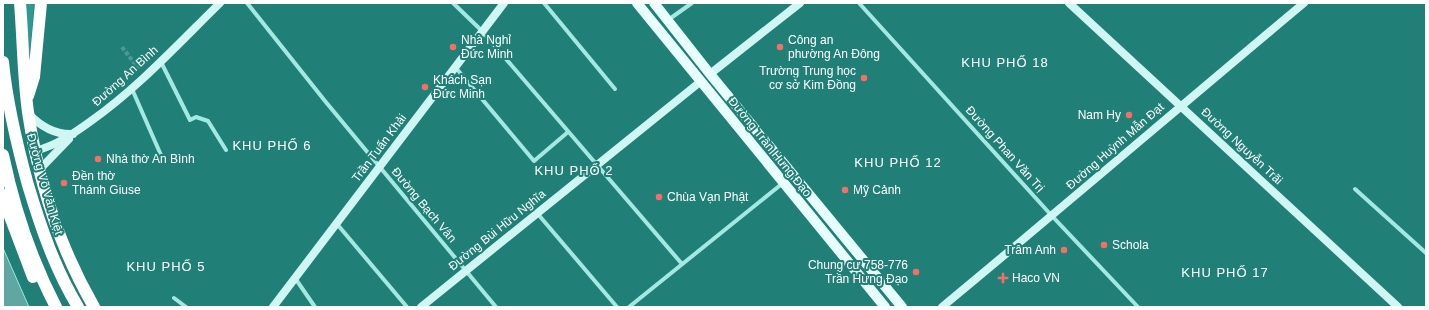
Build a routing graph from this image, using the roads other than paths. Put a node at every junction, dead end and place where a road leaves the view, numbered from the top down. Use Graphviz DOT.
graph roads {
  1 [pos="20,3"];
  2 [pos="42,3"];
  3 [pos="220,3"];
  4 [pos="247,3"];
  5 [pos="453,3"];
  6 [pos="504,3"];
  7 [pos="544,3"];
  8 [pos="637,3"];
  9 [pos="654,3"];
  10 [pos="692,3"];
  11 [pos="800,3"];
  12 [pos="859,3"];
  13 [pos="1069,3"];
  14 [pos="1304,3"];
  15 [pos="668,21"];
  16 [pos="482,31"];
  17 [pos="160,61"];
  18 [pos="3,62"];
  19 [pos="456,68"];
  20 [pos="710,74"];
  21 [pos="700,82"];
  22 [pos="132,89"];
  23 [pos="615,89"];
  24 [pos="26,99"];
  25 [pos="1180,106"];
  26 [pos="28,113"];
  27 [pos="568,132"];
  28 [pos="73,134"];
  29 [pos="226,150"];
  30 [pos="35,151"];
  31 [pos="20,155"];
  32 [pos="3,157"];
  33 [pos="164,162"];
  34 [pos="597,165"];
  35 [pos="380,167"];
  36 [pos="40,169"];
  37 [pos="793,175"];
  38 [pos="783,183"];
  39 [pos="29,186"];
  40 [pos="1355,189"];
  41 [pos="3,195"];
  42 [pos="537,213"];
  43 [pos="1052,216"];
  44 [pos="337,224"];
  45 [pos="1426,252"];
  46 [pos="864,262"];
  47 [pos="682,264"];
  48 [pos="854,270"];
  49 [pos="466,271"];
  50 [pos="295,278"];
  51 [pos="174,298"];
  52 [pos="47,307"];
  53 [pos="56,307"];
  54 [pos="78,307"];
  55 [pos="94,307"];
  56 [pos="186,307"];
  57 [pos="273,307"];
  58 [pos="316,307"];
  59 [pos="407,307"];
  60 [pos="421,307"];
  61 [pos="496,307"];
  62 [pos="617,307"];
  63 [pos="629,307"];
  64 [pos="885,307"];
  65 [pos="902,307"];
  66 [pos="942,307"];
  67 [pos="1138,307"];
  68 [pos="1398,307"];
  1 -- 24 [label="highway, Đường Võ Văn Kiệt"];
  2 -- 24 [label="highway, Đường Võ Văn Kiệt"];
  3 -- 17 [label="street, Đường An Bình"];
  4 -- 35 [label="street, Đường Bạch Vân"];
  5 -- 16 [label="street"];
  6 -- 16 [label="street, Trần Tuấn Khải"];
  7 -- 23 [label="street"];
  8 -- 21 [label="main road, Đường Trần Hưng Đạo"];
  9 -- 15 [label="main road, Đường Trần Hưng Đạo"];
  10 -- 15 [label="street"];
  11 -- 20 [label="street"];
  12 -- 43 [label="street, Đường Phan Văn Trị"];
  13 -- 25 [label="street, Đường Nguyễn Trãi"];
  14 -- 25 [label="street, Đường Huỳnh Mẫn Đạt"];
  15 -- 20 [label="main road, Đường Trần Hưng Đạo"];
  16 -- 19 [label="street, Trần Tuấn Khải"];
  16 -- 27 [label="street"];
  17 -- 22 [label="street, Đường An Bình"];
  17 -- 29 [label="street"];
  18 -- 31 [label="highway, Đường Võ Văn Kiệt"];
  19 -- 27 [label="street"];
  19 -- 35 [label="street, Trần Tuấn Khải"];
  20 -- 21 [label="main road"];
  20 -- 37 [label="main road, Đường Trần Hưng Đạo"];
  21 -- 34 [label="street, Đường Bùi Hữu Nghĩa"];
  21 -- 38 [label="main road, Đường Trần Hưng Đạo"];
  22 -- 28 [label="street, Đường An Bình"];
  22 -- 33 [label="street"];
  24 -- 26 [label="highway, Đường Võ Văn Kiệt"];
  25 -- 43 [label="street, Đường Huỳnh Mẫn Đạt"];
  25 -- 68 [label="street, Đường Nguyễn Trãi"];
  26 -- 28 [label="street"];
  26 -- 30 [label="highway, Đường Võ Văn Kiệt"];
  27 -- 34 [label="street"];
  28 -- 30 [label="street, Đường An Bình"];
  28 -- 36 [label="street"];
  30 -- 31 [label="highway"];
  30 -- 36 [label="highway, Đường Võ Văn Kiệt"];
  31 -- 32 [label="highway"];
  31 -- 39 [label="highway, Đường Võ Văn Kiệt"];
  32 -- 53 [label="highway"];
  34 -- 42 [label="street, Đường Bùi Hữu Nghĩa"];
  34 -- 47 [label="street"];
  35 -- 44 [label="street, Trần Tuấn Khải"];
  35 -- 49 [label="street, Đường Bạch Vân"];
  36 -- 39 [label="highway"];
  36 -- 55 [label="highway, Đường Võ Văn Kiệt"];
  37 -- 38 [label="main road"];
  37 -- 46 [label="main road, Đường Trần Hưng Đạo"];
  38 -- 47 [label="street"];
  38 -- 48 [label="main road, Đường Trần Hưng Đạo"];
  39 -- 54 [label="highway, Đường Võ Văn Kiệt"];
  40 -- 45 [label="street"];
  41 -- 52 [label="highway"];
  42 -- 49 [label="street, Đường Bùi Hữu Nghĩa"];
  42 -- 62 [label="street"];
  43 -- 66 [label="street, Đường Huỳnh Mẫn Đạt"];
  43 -- 67 [label="street, Đường Phan Văn Trị"];
  44 -- 50 [label="street, Trần Tuấn Khải"];
  44 -- 59 [label="street"];
  46 -- 48 [label="main road"];
  46 -- 65 [label="main road, Đường Trần Hưng Đạo"];
  47 -- 63 [label="street"];
  48 -- 64 [label="main road, Đường Trần Hưng Đạo"];
  49 -- 60 [label="street, Đường Bùi Hữu Nghĩa"];
  49 -- 61 [label="street, Đường Bạch Vân"];
  50 -- 57 [label="street, Trần Tuấn Khải"];
  50 -- 58 [label="street"];
  51 -- 56 [label="street"];
}
